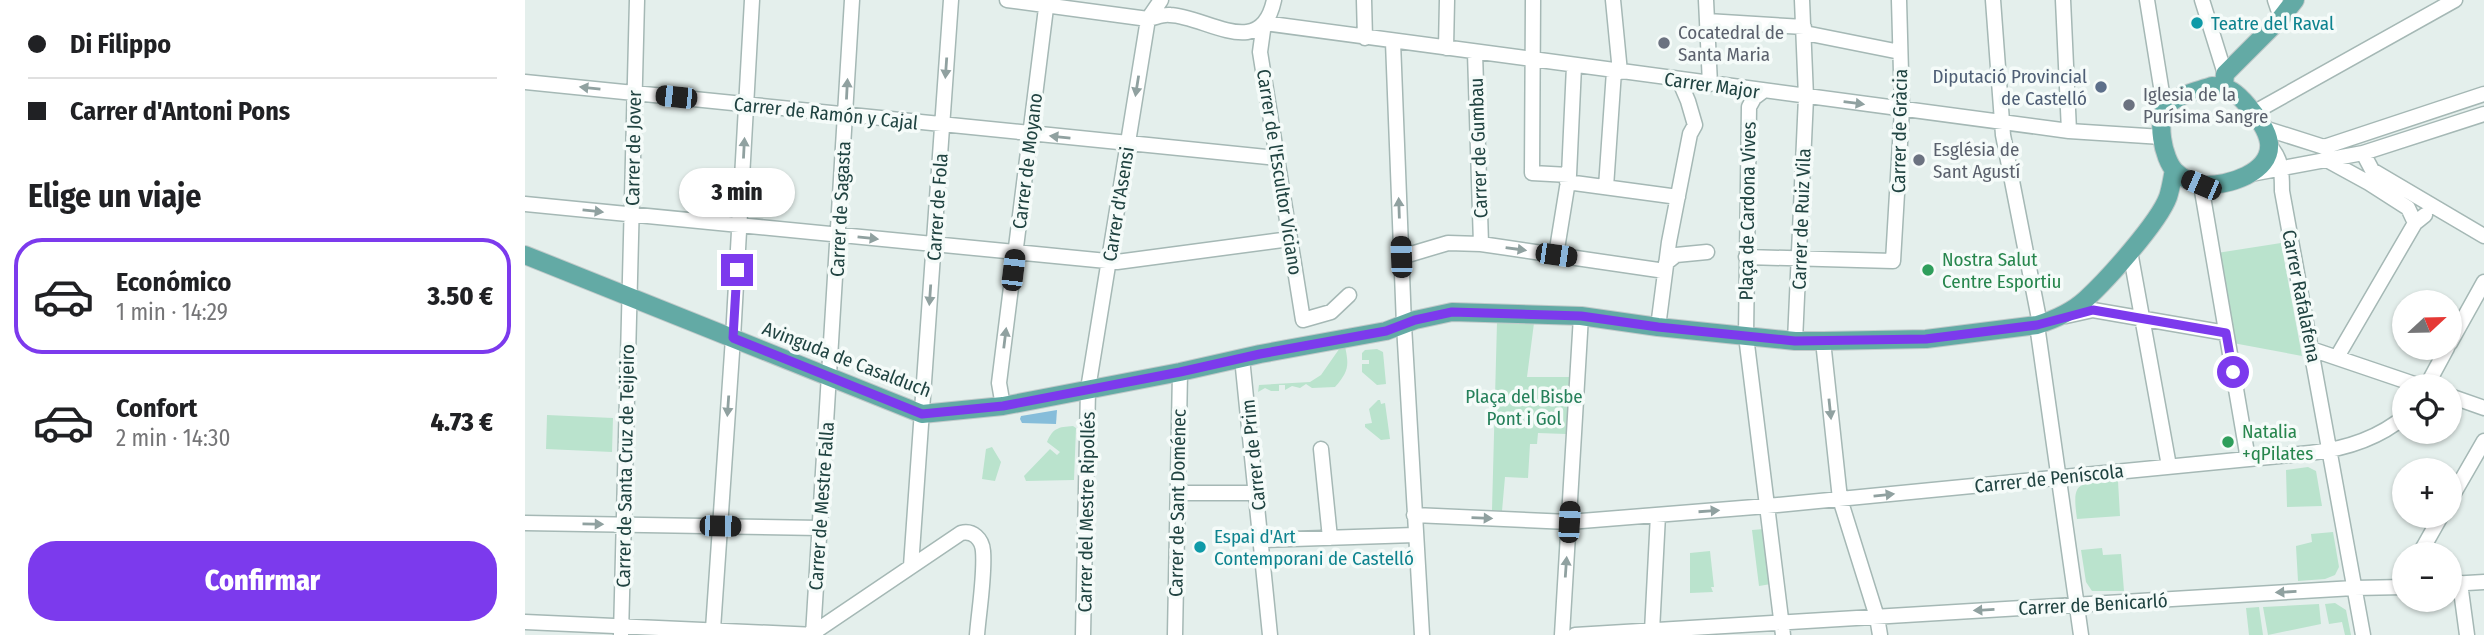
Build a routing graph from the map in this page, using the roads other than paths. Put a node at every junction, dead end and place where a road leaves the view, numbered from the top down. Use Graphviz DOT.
graph roads {
  1 [pos="636,0"];
  2 [pos="752,0"];
  3 [pos="852,0"];
  4 [pos="951,0"];
  5 [pos="1007,0"];
  6 [pos="1161,0"];
  7 [pos="1274,0"];
  8 [pos="1364,0"];
  9 [pos="1447,0"];
  10 [pos="1533,0"];
  11 [pos="1613,0"];
  12 [pos="1706,0"];
  13 [pos="1802,0"];
  14 [pos="1899,0"];
  15 [pos="1993,0"];
  16 [pos="2063,0"];
  17 [pos="2147,0"];
  18 [pos="2201,0"];
  19 [pos="2275,0"];
  20 [pos="2295,0"];
  21 [pos="2455,0"];
  22 [pos="1047,3"];
  23 [pos="2281,18"];
  24 [pos="1148,19"];
  25 [pos="1707,21"];
  26 [pos="1264,23"];
  27 [pos="1805,30"];
  28 [pos="1365,38"];
  29 [pos="1393,42"];
  30 [pos="1446,48"];
  31 [pos="1900,52"];
  32 [pos="1475,53"];
  33 [pos="1533,60"];
  34 [pos="1574,66"];
  35 [pos="1617,72"];
  36 [pos="1679,80"];
  37 [pos="2224,80"];
  38 [pos="525,82"];
  39 [pos="1710,84"];
  40 [pos="1762,92"];
  41 [pos="634,93"];
  42 [pos="2484,94"];
  43 [pos="1806,97"];
  44 [pos="746,104"];
  45 [pos="2167,107"];
  46 [pos="1902,109"];
  47 [pos="2484,114"];
  48 [pos="846,115"];
  49 [pos="2003,123"];
  50 [pos="943,125"];
  51 [pos="2262,128"];
  52 [pos="2069,131"];
  53 [pos="1030,134"];
  54 [pos="2162,137"];
  55 [pos="1128,144"];
  56 [pos="2363,153"];
  57 [pos="1277,158"];
  58 [pos="2327,160"];
  59 [pos="2282,168"];
  60 [pos="2174,170"];
  61 [pos="2251,174"];
  62 [pos="1568,179"];
  63 [pos="2201,185"];
  64 [pos="1606,187"];
  65 [pos="1678,197"];
  66 [pos="525,204"];
  67 [pos="631,215"];
  68 [pos="740,225"];
  69 [pos="838,235"];
  70 [pos="2484,236"];
  71 [pos="1290,239"];
  72 [pos="934,244"];
  73 [pos="1481,244"];
  74 [pos="1707,251"];
  75 [pos="2130,251"];
  76 [pos="1015,253"];
  77 [pos="525,255"];
  78 [pos="1556,255"];
  79 [pos="1401,257"];
  80 [pos="1746,257"];
  81 [pos="1799,259"];
  82 [pos="1109,262"];
  83 [pos="1665,267"];
  84 [pos="2484,282"];
  85 [pos="1349,295"];
  86 [pos="629,296"];
  87 [pos="1581,316"];
  88 [pos="2142,318"];
  89 [pos="2462,321"];
  90 [pos="2044,323"];
  91 [pos="1404,325"];
  92 [pos="1658,327"];
  93 [pos="2226,333"];
  94 [pos="1746,336"];
  95 [pos="733,338"];
  96 [pos="1795,341"];
  97 [pos="1823,341"];
  98 [pos="2311,349"];
  99 [pos="2337,357"];
  100 [pos="1242,358"];
  101 [pos="1180,372"];
  102 [pos="2392,376"];
  103 [pos="830,377"];
  104 [pos="1089,389"];
  105 [pos="2462,400"];
  106 [pos="1003,406"];
  107 [pos="2484,408"];
  108 [pos="922,414"];
  109 [pos="2392,427"];
  110 [pos="2484,441"];
  111 [pos="1321,449"];
  112 [pos="2330,450"];
  113 [pos="2248,459"];
  114 [pos="2169,467"];
  115 [pos="2059,477"];
  116 [pos="2462,479"];
  117 [pos="1178,493"];
  118 [pos="1257,493"];
  119 [pos="1840,499"];
  120 [pos="1767,506"];
  121 [pos="1658,515"];
  122 [pos="1414,516"];
  123 [pos="1569,522"];
  124 [pos="525,523"];
  125 [pos="624,525"];
  126 [pos="720,526"];
  127 [pos="820,528"];
  128 [pos="1415,535"];
  129 [pos="1330,538"];
  130 [pos="1261,540"];
  131 [pos="911,566"];
  132 [pos="2484,582"];
  133 [pos="2462,584"];
  134 [pos="2392,585"];
  135 [pos="2354,588"];
  136 [pos="2077,605"];
  137 [pos="2462,612"];
  138 [pos="1877,617"];
  139 [pos="525,622"];
  140 [pos="713,629"];
  141 [pos="1783,629"];
  142 [pos="621,631"];
  143 [pos="1653,631"];
  144 [pos="813,635"];
  145 [pos="977,635"];
  146 [pos="1083,635"];
  147 [pos="1175,635"];
  148 [pos="1270,635"];
  149 [pos="1422,635"];
  150 [pos="1562,635"];
  151 [pos="1575,635"];
  152 [pos="1880,635"];
  153 [pos="2081,635"];
  154 [pos="2363,635"];
  155 [pos="2467,635"];
  1 -- 41 [label="street, Carrer de Jover"];
  2 -- 44 [label="street"];
  48 -- 3 [label="street, Carrer de Sagasta, one-way"];
  4 -- 50 [label="street, Carrer de Fola, one-way"];
  5 -- 22 [label="street"];
  6 -- 24 [label="street"];
  7 -- 26 [label="street, Carrer de l'Escultor Viciano"];
  8 -- 28 [label="street"];
  9 -- 30 [label="street"];
  10 -- 33 [label="street"];
  11 -- 35 [label="street"];
  12 -- 25 [label="street"];
  13 -- 27 [label="street, Carrer de Ruiz Vila"];
  14 -- 31 [label="street, Carrer de Gràcia"];
  15 -- 49 [label="street"];
  16 -- 52 [label="street"];
  17 -- 45 [label="street"];
  18 -- 37 [label="street"];
  19 -- 23 [label="street"];
  20 -- 23 [label="main road"];
  21 -- 51 [label="street"];
  22 -- 24 [label="street"];
  22 -- 53 [label="street, Carrer de Moyano"];
  23 -- 37 [label="main road"];
  24 -- 26 [label="street"];
  24 -- 55 [label="street, Carrer d'Asensi, one-way"];
  25 -- 27 [label="street"];
  25 -- 39 [label="street"];
  26 -- 28 [label="street, Carrer Major"];
  26 -- 57 [label="street, Carrer de l'Escultor Viciano"];
  27 -- 31 [label="street"];
  27 -- 43 [label="street, Carrer de Ruiz Vila"];
  28 -- 29 [label="street, Carrer Major"];
  29 -- 30 [label="street, Carrer Major"];
  79 -- 29 [label="street, one-way"];
  30 -- 32 [label="street, Carrer Major"];
  31 -- 46 [label="street, Carrer de Gràcia"];
  32 -- 33 [label="street, Carrer Major"];
  32 -- 73 [label="street, Carrer de Gumbau"];
  33 -- 34 [label="street, Carrer Major"];
  33 -- 62 [label="street"];
  34 -- 35 [label="street, Carrer Major"];
  34 -- 62 [label="street"];
  35 -- 36 [label="street, Carrer Major"];
  35 -- 64 [label="street"];
  36 -- 39 [label="street, Carrer Major"];
  36 -- 65 [label="street"];
  37 -- 45 [label="main road"];
  37 -- 51 [label="main road"];
  41 -- 38 [label="street, Carrer de Ramón y Cajal, one-way"];
  39 -- 40 [label="street, Carrer Major"];
  40 -- 43 [label="street, Carrer Major"];
  40 -- 80 [label="street, Plaça de Cardona Vives"];
  41 -- 44 [label="street, Carrer de Ramón y Cajal"];
  41 -- 67 [label="street, Carrer de Jover"];
  42 -- 51 [label="street"];
  43 -- 46 [label="street, Carrer Major, one-way"];
  43 -- 81 [label="street, Carrer de Ruiz Vila"];
  44 -- 48 [label="street, Carrer de Ramón y Cajal"];
  68 -- 44 [label="street, one-way"];
  45 -- 54 [label="main road"];
  46 -- 49 [label="street, Carrer Major"];
  46 -- 81 [label="street, Carrer de Gràcia"];
  47 -- 56 [label="street"];
  48 -- 50 [label="street, Carrer de Ramón y Cajal"];
  48 -- 69 [label="street, Carrer de Sagasta"];
  49 -- 52 [label="street, Carrer Major"];
  49 -- 90 [label="street"];
  50 -- 53 [label="street, Carrer de Ramón y Cajal"];
  50 -- 72 [label="street, Carrer de Fola"];
  51 -- 59 [label="street, Carrer Rafalafena"];
  51 -- 61 [label="main road"];
  52 -- 54 [label="street, Carrer Major"];
  55 -- 53 [label="street, Carrer de Ramón y Cajal, one-way"];
  53 -- 76 [label="street, Carrer de Moyano"];
  54 -- 60 [label="main road"];
  55 -- 57 [label="street, Carrer de Ramón y Cajal"];
  55 -- 82 [label="street, Carrer d'Asensi"];
  56 -- 58 [label="street"];
  56 -- 70 [label="street"];
  57 -- 71 [label="street, Carrer de l'Escultor Viciano"];
  58 -- 59 [label="street"];
  58 -- 99 [label="street"];
  59 -- 61 [label="street"];
  59 -- 98 [label="street, Carrer Rafalafena"];
  60 -- 63 [label="main road"];
  60 -- 75 [label="main road"];
  61 -- 63 [label="main road"];
  62 -- 64 [label="street"];
  62 -- 78 [label="street"];
  63 -- 93 [label="street"];
  64 -- 65 [label="street"];
  65 -- 83 [label="street"];
  66 -- 67 [label="street, one-way"];
  67 -- 68 [label="street"];
  67 -- 86 [label="street, Carrer de Jover"];
  68 -- 69 [label="street"];
  68 -- 95 [label="street"];
  69 -- 72 [label="street, one-way"];
  69 -- 103 [label="street, Carrer de Sagasta"];
  71 -- 82 [label="street"];
  71 -- 85 [label="street, Carrer de l'Escultor Viciano"];
  72 -- 76 [label="street"];
  72 -- 108 [label="street, Carrer de Fola, one-way"];
  73 -- 78 [label="street, one-way"];
  73 -- 79 [label="street"];
  74 -- 83 [label="street, Plaça de Cardona Vives"];
  75 -- 88 [label="street"];
  75 -- 90 [label="main road"];
  76 -- 82 [label="street"];
  106 -- 76 [label="street, Carrer de Moyano, one-way"];
  77 -- 86 [label="main road, Avinguda de Casalduch"];
  78 -- 83 [label="street"];
  79 -- 91 [label="street"];
  80 -- 81 [label="street"];
  80 -- 94 [label="street, Plaça de Cardona Vives"];
  81 -- 96 [label="street, Carrer de Ruiz Vila"];
  82 -- 104 [label="street, Carrer d'Asensi"];
  83 -- 92 [label="street"];
  84 -- 89 [label="street"];
  86 -- 95 [label="main road, Avinguda de Casalduch"];
  86 -- 125 [label="street, Carrer de Santa Cruz de Teijeiro"];
  87 -- 91 [label="main road, Avinguda de Casalduch"];
  87 -- 92 [label="main road, Avinguda de Casalduch"];
  87 -- 123 [label="street"];
  88 -- 90 [label="street"];
  88 -- 93 [label="street"];
  88 -- 114 [label="street"];
  90 -- 97 [label="main road, Avinguda de Casalduch"];
  90 -- 115 [label="street"];
  91 -- 100 [label="main road, Avinguda de Casalduch"];
  91 -- 122 [label="street"];
  92 -- 94 [label="main road, Avinguda de Casalduch"];
  93 -- 113 [label="street"];
  94 -- 96 [label="main road, Avinguda de Casalduch"];
  94 -- 120 [label="street, Plaça de Cardona Vives"];
  95 -- 103 [label="main road, Avinguda de Casalduch"];
  95 -- 126 [label="street, one-way"];
  96 -- 97 [label="main road, Avinguda de Casalduch"];
  97 -- 119 [label="street, one-way"];
  98 -- 99 [label="street"];
  98 -- 112 [label="street, Carrer Rafalafena"];
  99 -- 102 [label="street"];
  100 -- 101 [label="main road, Avinguda de Casalduch"];
  100 -- 118 [label="street, Carrer de Prim"];
  101 -- 104 [label="main road, Avinguda de Casalduch"];
  101 -- 117 [label="street, Carrer de Sant Doménec"];
  103 -- 108 [label="main road, Avinguda de Casalduch"];
  103 -- 127 [label="street, Carrer de Mestre Falla"];
  104 -- 106 [label="main road, Avinguda de Casalduch"];
  104 -- 146 [label="street, Carrer del Mestre Ripollés"];
  105 -- 107 [label="street"];
  106 -- 108 [label="main road, Avinguda de Casalduch"];
  108 -- 131 [label="street, Carrer de Fola"];
  109 -- 112 [label="street, Carrer de Peníscola"];
  110 -- 116 [label="street"];
  111 -- 129 [label="street"];
  112 -- 113 [label="street, Carrer de Peníscola"];
  112 -- 135 [label="street, Carrer Rafalafena"];
  113 -- 114 [label="street, Carrer de Peníscola"];
  114 -- 115 [label="street, Carrer de Peníscola"];
  119 -- 115 [label="street, Carrer de Peníscola, one-way"];
  115 -- 136 [label="street"];
  117 -- 118 [label="street"];
  117 -- 147 [label="street, Carrer de Sant Doménec"];
  118 -- 130 [label="street, Carrer de Prim"];
  119 -- 120 [label="street, Carrer de Peníscola"];
  119 -- 138 [label="street"];
  121 -- 120 [label="street, Carrer de Peníscola, one-way"];
  120 -- 141 [label="street, Plaça de Cardona Vives"];
  121 -- 123 [label="street, Carrer de Peníscola"];
  121 -- 143 [label="street"];
  122 -- 123 [label="street, Carrer de Peníscola, one-way"];
  122 -- 128 [label="street"];
  150 -- 123 [label="street, one-way"];
  124 -- 125 [label="street, one-way"];
  125 -- 126 [label="street"];
  125 -- 142 [label="street, Carrer de Santa Cruz de Teijeiro"];
  126 -- 127 [label="street"];
  126 -- 140 [label="street"];
  127 -- 144 [label="street, Carrer de Mestre Falla"];
  128 -- 129 [label="street"];
  128 -- 149 [label="street"];
  129 -- 130 [label="street"];
  130 -- 148 [label="street, Carrer de Prim"];
  131 -- 144 [label="street"];
  131 -- 145 [label="street"];
  132 -- 133 [label="street"];
  134 -- 135 [label="street, Carrer de Benicarló"];
  135 -- 136 [label="street, Carrer de Benicarló, one-way"];
  135 -- 154 [label="street, Carrer Rafalafena"];
  136 -- 138 [label="street, Carrer de Benicarló, one-way"];
  136 -- 153 [label="street"];
  137 -- 155 [label="street"];
  138 -- 141 [label="street, Carrer de Benicarló"];
  138 -- 152 [label="street"];
  139 -- 142 [label="street"];
  140 -- 142 [label="street"];
  140 -- 144 [label="street"];
  141 -- 143 [label="street, Carrer de Benicarló"];
  143 -- 151 [label="street, Carrer de Benicarló"];
}
